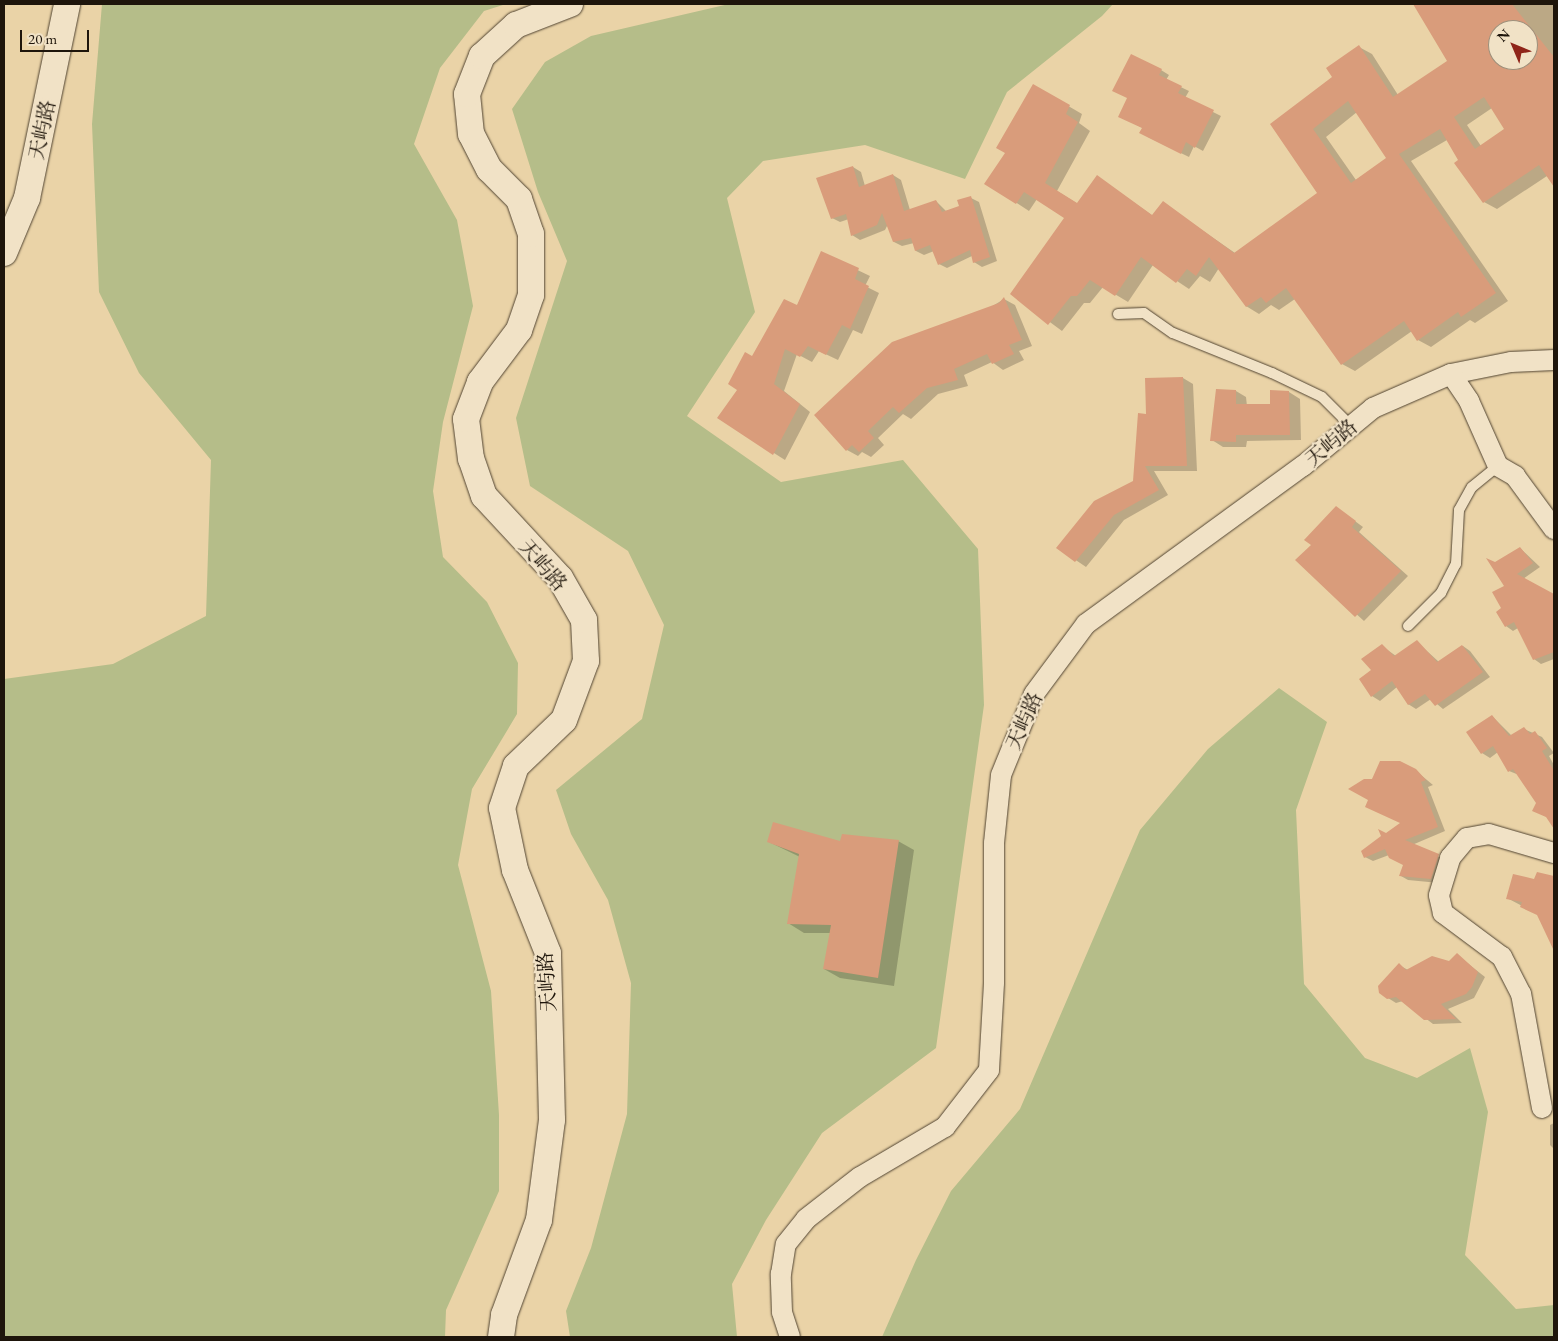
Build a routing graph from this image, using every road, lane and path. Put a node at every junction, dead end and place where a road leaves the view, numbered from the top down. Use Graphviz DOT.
graph roads {
  1 [pos="67,4"];
  2 [pos="570,4"];
  3 [pos="4,253"];
  4 [pos="1118,314"];
  5 [pos="1554,360"];
  6 [pos="1451,374"];
  7 [pos="1351,426"];
  8 [pos="1498,466"];
  9 [pos="1554,530"];
  10 [pos="1408,626"];
  11 [pos="1554,853"];
  12 [pos="1542,1108"];
  13 [pos="501,1337"];
  14 [pos="790,1337"];
  1 -- 3 [label="street, 天屿路"];
  2 -- 13 [label="street, 天屿路"];
  4 -- 7 [label="lane"];
  5 -- 6 [label="street, 天屿路"];
  6 -- 7 [label="street, 天屿路"];
  6 -- 8 [label="street"];
  7 -- 14 [label="street, 天屿路"];
  8 -- 9 [label="street"];
  8 -- 10 [label="lane"];
  11 -- 12 [label="street"];
}
